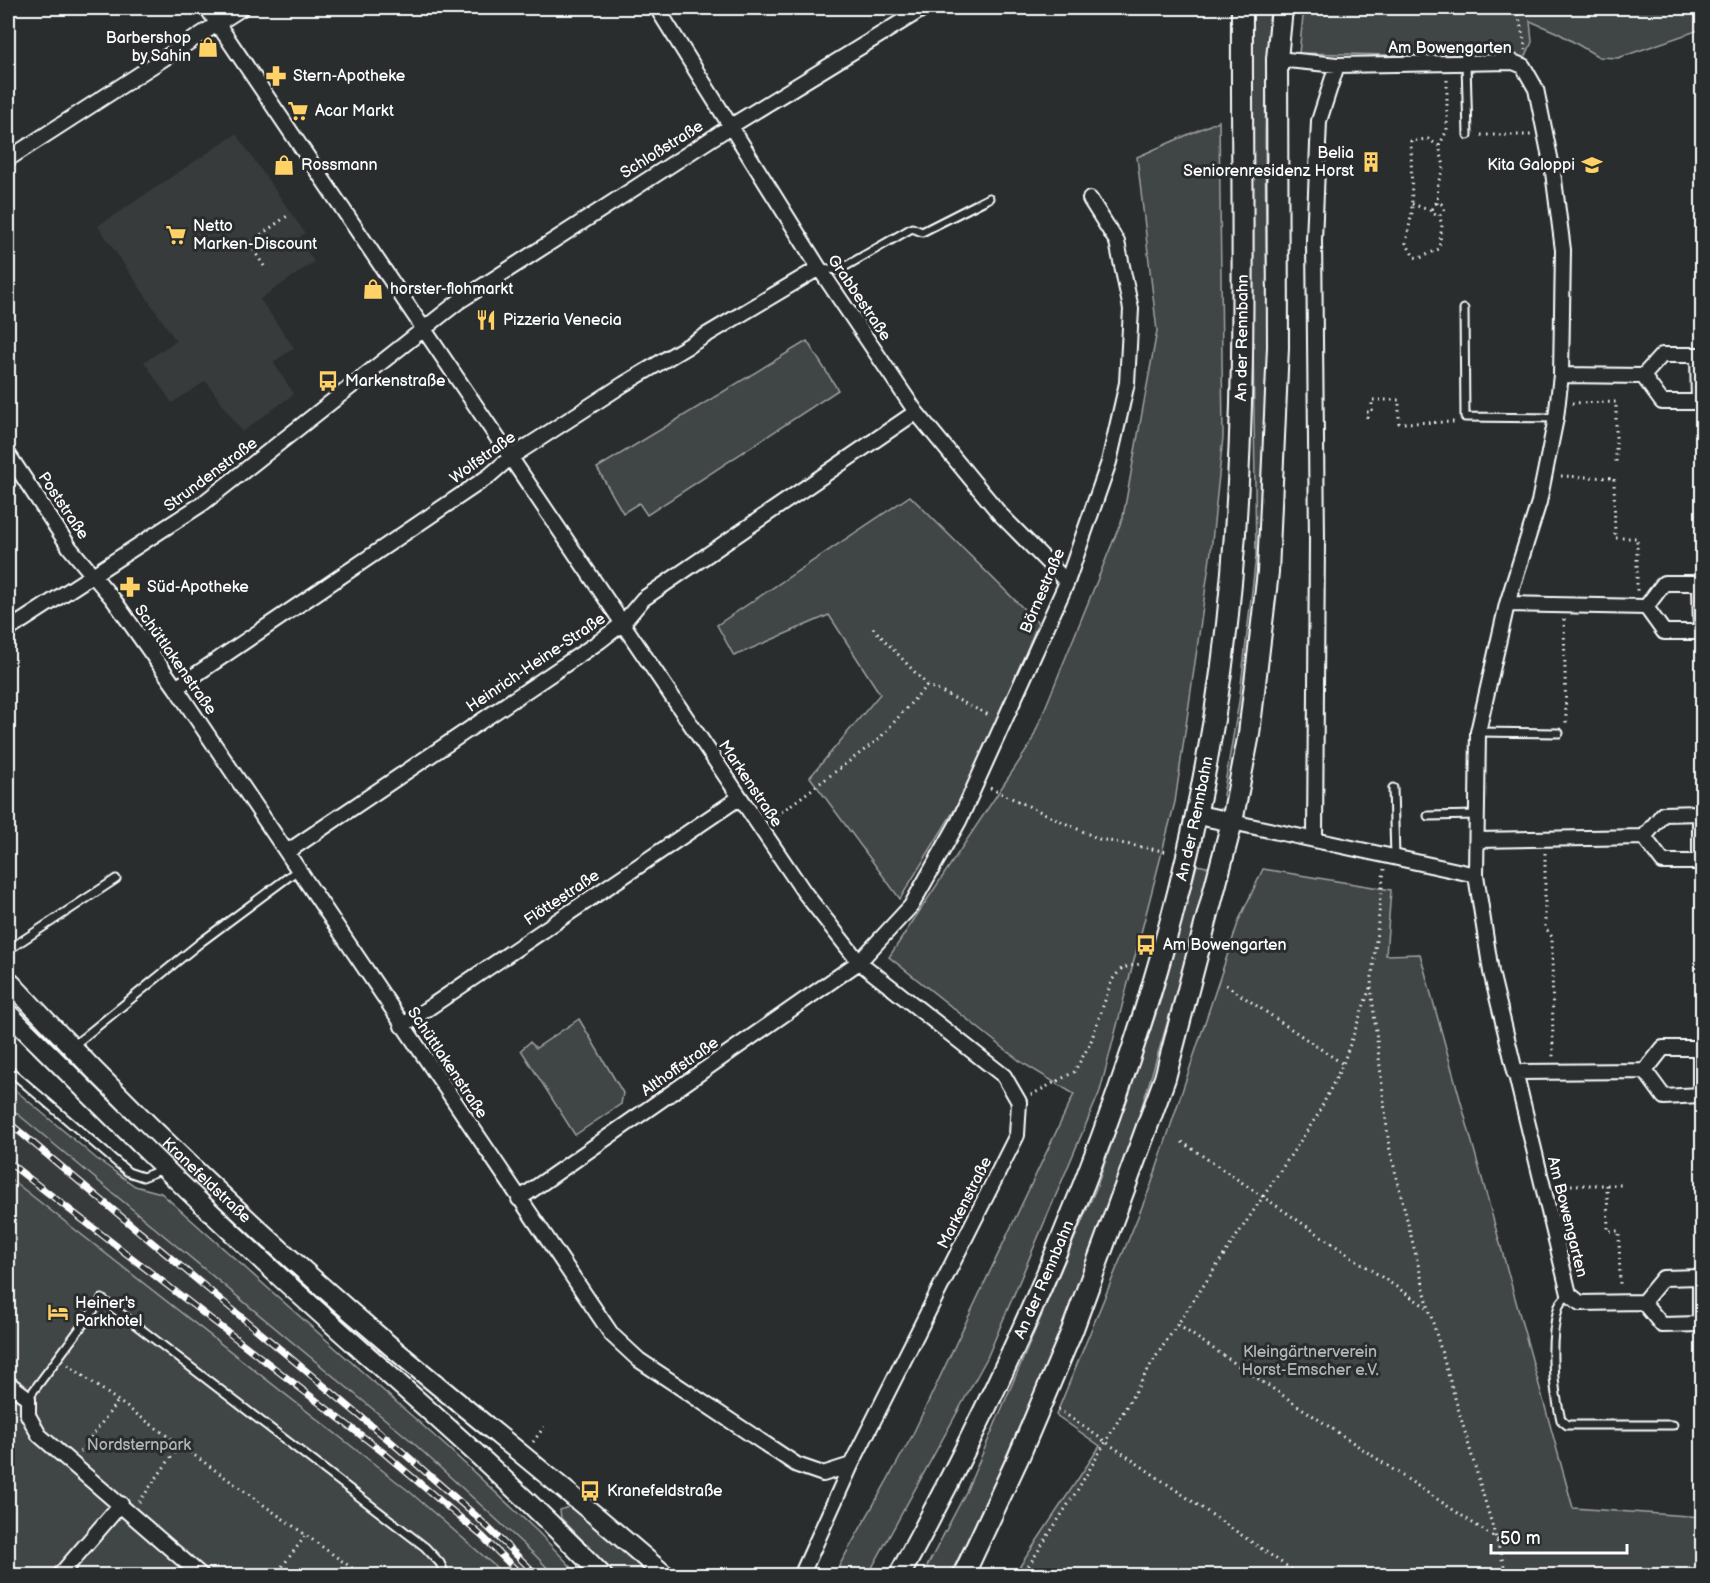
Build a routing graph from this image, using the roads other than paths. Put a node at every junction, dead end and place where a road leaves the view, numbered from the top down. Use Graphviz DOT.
graph roads {
  1 [pos="207,8"];
  2 [pos="242,8"];
  3 [pos="657,8"];
  4 [pos="924,8"];
  5 [pos="1242,8"];
  6 [pos="1282,8"];
  7 [pos="217,22"];
  8 [pos="1277,59"];
  9 [pos="1466,63"];
  10 [pos="1337,65"];
  11 [pos="731,126"];
  12 [pos="1468,135"];
  13 [pos="8,159"];
  14 [pos="989,198"];
  15 [pos="1090,199"];
  16 [pos="819,268"];
  17 [pos="1464,309"];
  18 [pos="423,330"];
  19 [pos="1561,375"];
  20 [pos="1643,376"];
  21 [pos="916,412"];
  22 [pos="1556,418"];
  23 [pos="8,454"];
  24 [pos="511,457"];
  25 [pos="94,576"];
  26 [pos="1067,582"];
  27 [pos="1507,604"];
  28 [pos="1641,607"];
  29 [pos="622,624"];
  30 [pos="8,630"];
  31 [pos="176,688"];
  32 [pos="1478,732"];
  33 [pos="1559,733"];
  34 [pos="1393,788"];
  35 [pos="739,798"];
  36 [pos="1198,815"];
  37 [pos="1477,815"];
  38 [pos="1428,816"];
  39 [pos="1232,822"];
  40 [pos="1644,837"];
  41 [pos="1315,840"];
  42 [pos="1477,840"];
  43 [pos="287,852"];
  44 [pos="1390,856"];
  45 [pos="298,869"];
  46 [pos="1476,875"];
  47 [pos="116,879"];
  48 [pos="8,950"];
  49 [pos="859,962"];
  50 [pos="8,980"];
  51 [pos="8,1013"];
  52 [pos="402,1026"];
  53 [pos="71,1048"];
  54 [pos="8,1069"];
  55 [pos="1645,1071"];
  56 [pos="1514,1072"];
  57 [pos="164,1169"];
  58 [pos="519,1199"];
  59 [pos="1569,1294"];
  60 [pos="1643,1302"];
  61 [pos="8,1383"];
  62 [pos="28,1398"];
  63 [pos="1673,1425"];
  64 [pos="851,1465"];
  65 [pos="121,1504"];
  66 [pos="59,1575"];
  67 [pos="202,1575"];
  68 [pos="446,1575"];
  69 [pos="603,1575"];
  70 [pos="666,1575"];
  71 [pos="801,1575"];
  72 [pos="899,1575"];
  73 [pos="963,1575"];
  1 -- 7 [label="street, Markenstraße"];
  2 -- 7 [label="street"];
  3 -- 11 [label="street, Grabbestraße"];
  4 -- 11 [label="street, Schloßstraße"];
  5 -- 36 [label="main road, An der Rennbahn"];
  6 -- 8 [label="main road"];
  7 -- 13 [label="street"];
  7 -- 18 [label="street, Markenstraße"];
  8 -- 10 [label="street, Am Bowengarten"];
  8 -- 39 [label="main road"];
  9 -- 10 [label="street, Am Bowengarten"];
  9 -- 12 [label="lane"];
  9 -- 19 [label="street, Am Bowengarten"];
  10 -- 41 [label="street"];
  11 -- 16 [label="street, Grabbestraße"];
  11 -- 18 [label="street, Schloßstraße"];
  14 -- 16 [label="lane"];
  15 -- 26 [label="street, Börnestraße"];
  16 -- 21 [label="street, Grabbestraße"];
  16 -- 24 [label="street, Wolfstraße"];
  17 -- 22 [label="lane"];
  18 -- 24 [label="street, Markenstraße"];
  18 -- 25 [label="street, Strundenstraße"];
  19 -- 20 [label="street"];
  19 -- 22 [label="street, Am Bowengarten"];
  20 -- 20 [label="street"];
  21 -- 26 [label="street, Grabbestraße"];
  21 -- 29 [label="street, Heinrich-Heine-Straße"];
  22 -- 27 [label="street, Am Bowengarten"];
  23 -- 25 [label="street, Poststraße"];
  24 -- 29 [label="street, Markenstraße"];
  24 -- 31 [label="street, Wolfstraße"];
  25 -- 30 [label="street, Strundenstraße"];
  25 -- 31 [label="street, Schüttlakenstraße"];
  26 -- 49 [label="street, Börnestraße"];
  27 -- 28 [label="street"];
  27 -- 32 [label="street, Am Bowengarten"];
  28 -- 28 [label="street"];
  29 -- 35 [label="street, Markenstraße"];
  29 -- 43 [label="street, Heinrich-Heine-Straße"];
  31 -- 43 [label="street, Schüttlakenstraße"];
  32 -- 33 [label="lane"];
  32 -- 37 [label="street, Am Bowengarten"];
  34 -- 44 [label="lane"];
  35 -- 49 [label="street, Markenstraße"];
  35 -- 52 [label="street, Flöttestraße"];
  36 -- 39 [label="street"];
  36 -- 72 [label="main road, An der Rennbahn"];
  37 -- 38 [label="lane"];
  37 -- 42 [label="street, Am Bowengarten"];
  39 -- 41 [label="street"];
  39 -- 73 [label="main road"];
  40 -- 40 [label="street"];
  40 -- 42 [label="street"];
  41 -- 44 [label="street"];
  42 -- 46 [label="street, Am Bowengarten"];
  43 -- 45 [label="street, Schüttlakenstraße"];
  44 -- 46 [label="street"];
  45 -- 52 [label="street, Schüttlakenstraße"];
  45 -- 53 [label="lane"];
  46 -- 56 [label="street, Am Bowengarten"];
  47 -- 48 [label="lane"];
  49 -- 58 [label="street, Althoffstraße"];
  49 -- 64 [label="street, Markenstraße"];
  50 -- 53 [label="street, Kranefeldstraße"];
  51 -- 57 [label="street, Kranefeldstraße"];
  52 -- 58 [label="street, Schüttlakenstraße"];
  53 -- 70 [label="street, Kranefeldstraße"];
  54 -- 57 [label="lane"];
  55 -- 55 [label="street"];
  55 -- 56 [label="street"];
  56 -- 59 [label="street, Am Bowengarten"];
  57 -- 69 [label="street, Kranefeldstraße"];
  58 -- 64 [label="street, Schüttlakenstraße"];
  59 -- 60 [label="street, Am Bowengarten"];
  59 -- 63 [label="lane"];
  60 -- 60 [label="street"];
  61 -- 62 [label="street"];
  62 -- 65 [label="street"];
  62 -- 68 [label="lane"];
  64 -- 71 [label="street, Markenstraße"];
  65 -- 66 [label="street"];
  65 -- 67 [label="street"];
}
